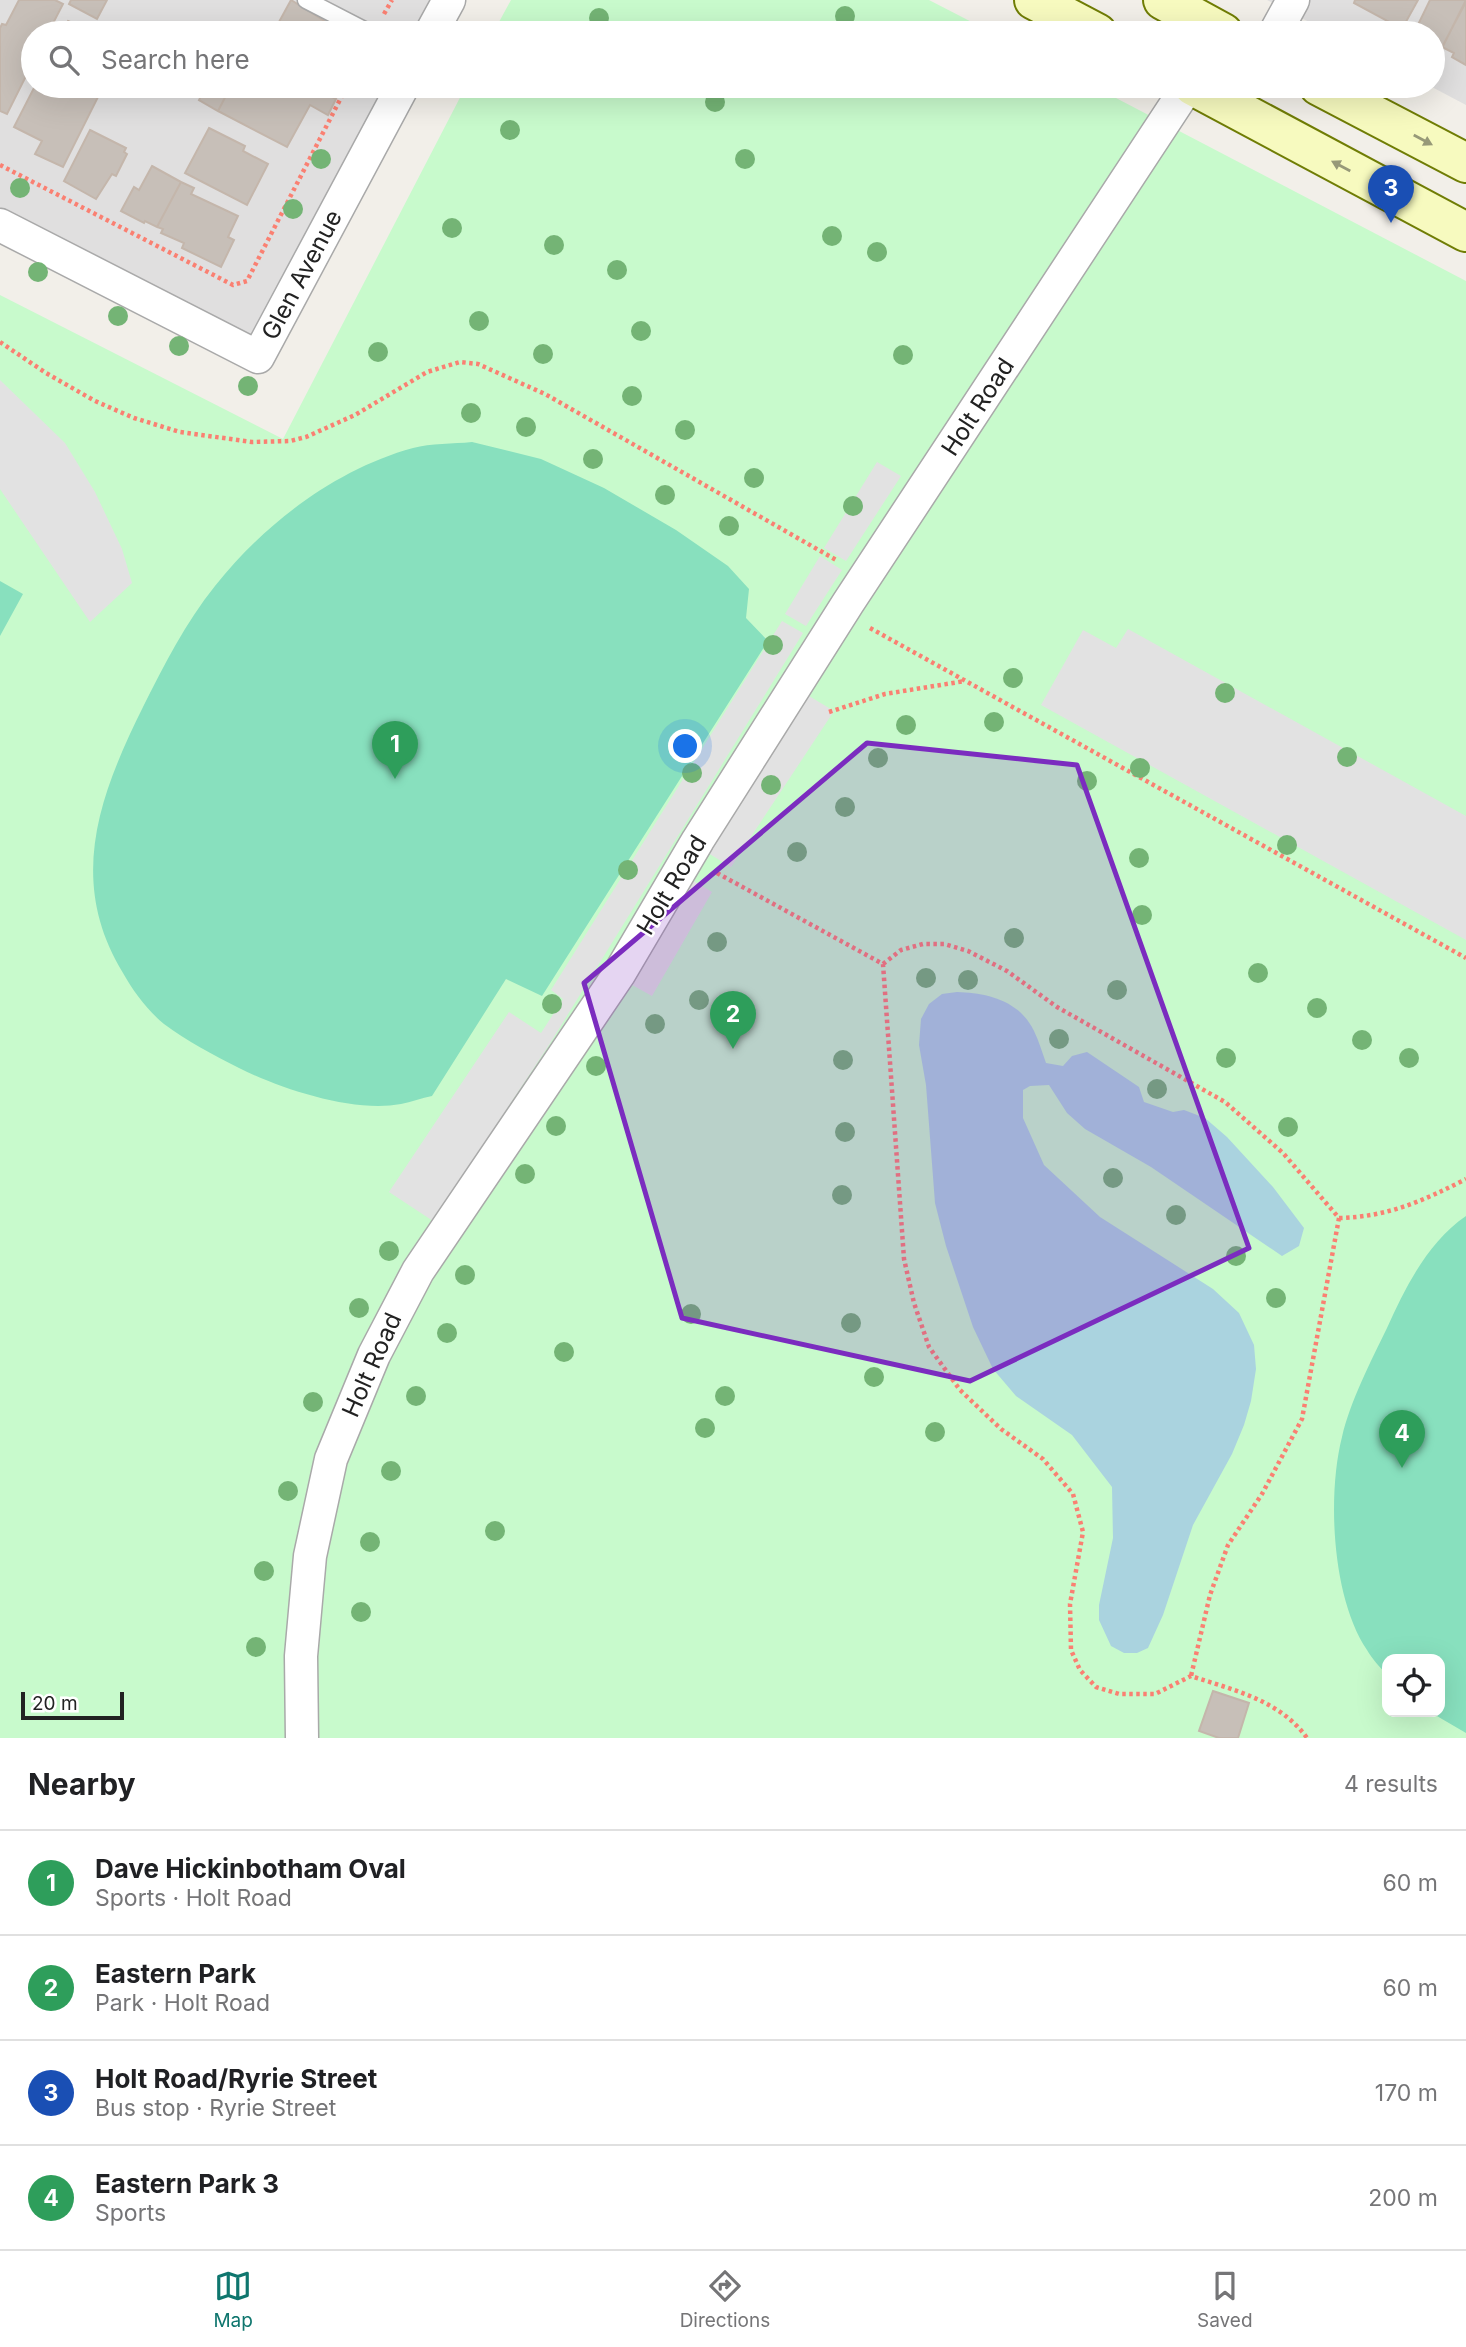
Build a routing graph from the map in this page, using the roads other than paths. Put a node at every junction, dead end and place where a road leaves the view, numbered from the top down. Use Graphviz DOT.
graph roads {
  1 [pos="306,0"];
  2 [pos="449,0"];
  3 [pos="1034,0"];
  4 [pos="1293,0"];
  5 [pos="347,21"];
  6 [pos="438,21"];
  7 [pos="1074,21"];
  8 [pos="1282,21"];
  9 [pos="397,98"];
  10 [pos="1203,98"];
  11 [pos="1223,98"];
  12 [pos="1342,98"];
  13 [pos="1466,163"];
  14 [pos="0,225"];
  15 [pos="1466,232"];
  16 [pos="302,1738"];
  1 -- 5 [label="lane"];
  2 -- 6 [label="street"];
  3 -- 7 [label="main road"];
  4 -- 8 [label="street"];
  9 -- 14 [label="street, Glen Avenue"];
  10 -- 16 [label="street, Holt Road"];
  15 -- 11 [label="main road, one-way"];
  12 -- 13 [label="main road, one-way"];
}
